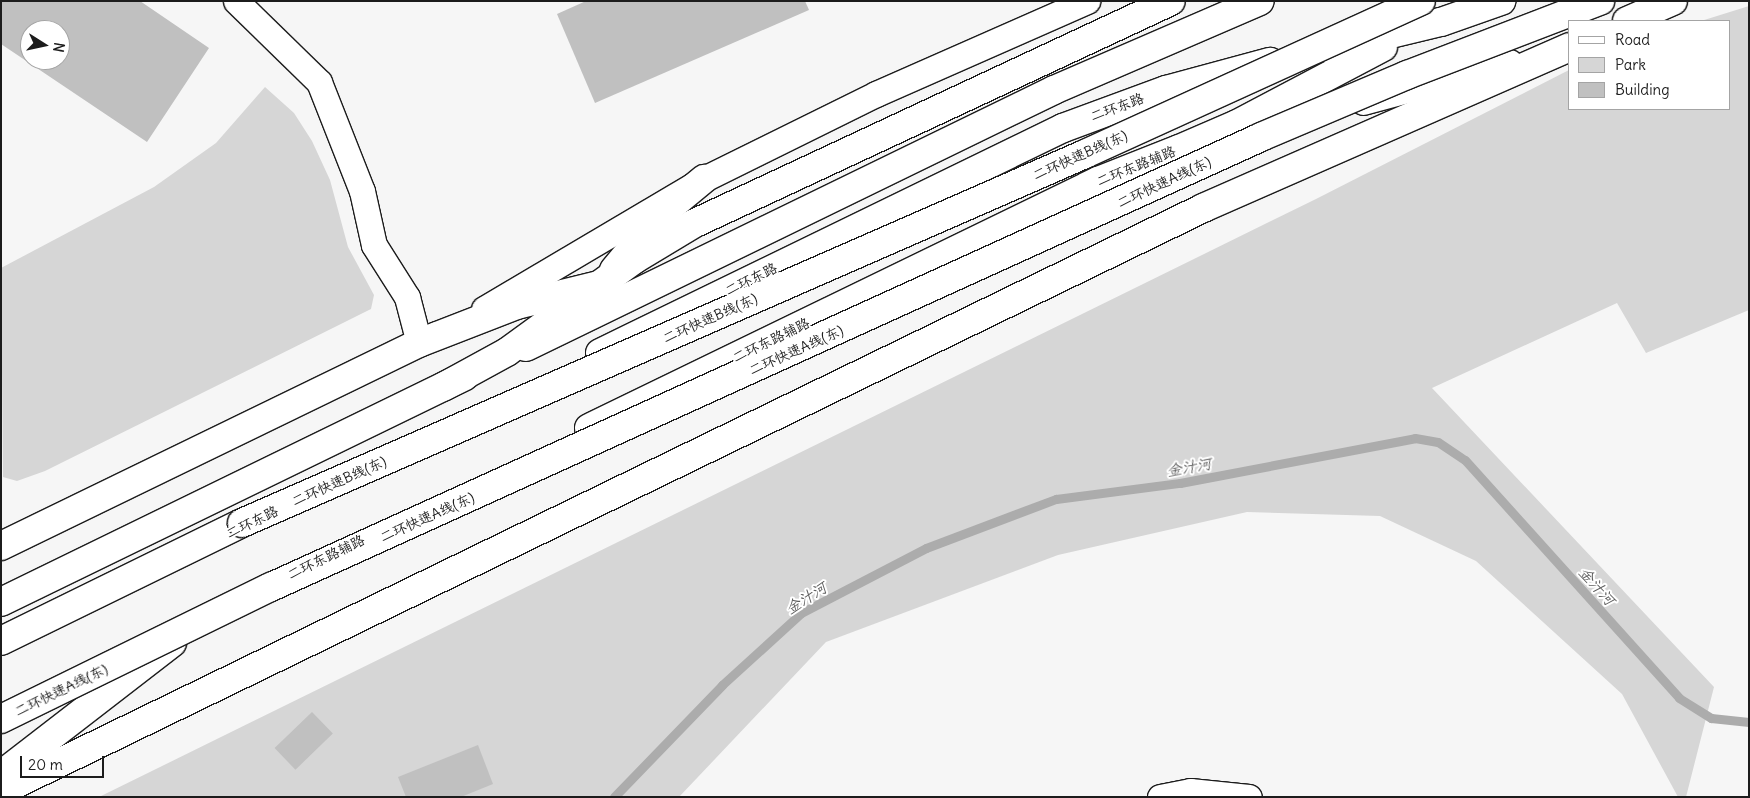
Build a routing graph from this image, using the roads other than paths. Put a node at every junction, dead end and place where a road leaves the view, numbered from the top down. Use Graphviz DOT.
graph roads {
  1 [pos="236,1"];
  2 [pos="1087,1"];
  3 [pos="1171,1"];
  4 [pos="1260,1"];
  5 [pos="1421,1"];
  6 [pos="1501,1"];
  7 [pos="1600,1"];
  8 [pos="1674,1"];
  9 [pos="1625,20"];
  10 [pos="1629,20"];
  11 [pos="1441,22"];
  12 [pos="1568,42"];
  13 [pos="1568,47"];
  14 [pos="1179,149"];
  15 [pos="704,179"];
  16 [pos="729,248"];
  17 [pos="600,285"];
  18 [pos="419,343"];
  19 [pos="442,387"];
  20 [pos="1,546"];
  21 [pos="1,602"];
  22 [pos="220,608"];
  23 [pos="1,642"];
  24 [pos="1,714"];
  25 [pos="1,719"];
  26 [pos="1,775"];
  27 [pos="1,791"];
  28 [pos="1160,797"];
  29 [pos="1249,797"];
  1 -- 18 [label="street"];
  2 -- 15 [label="street"];
  3 -- 17 [label="main road"];
  4 -- 16 [label="main road"];
  5 -- 23 [label="main road, 二环快速B线(东), bridge"];
  6 -- 11 [label="main road, 二环东路"];
  7 -- 25 [label="main road, 二环快速A线(东), bridge"];
  8 -- 9 [label="street"];
  8 -- 10 [label="main road, bridge"];
  11 -- 14 [label="main road"];
  11 -- 23 [label="main road, 二环东路, bridge"];
  12 -- 14 [label="street, 二环东路辅路"];
  13 -- 27 [label="main road"];
  14 -- 22 [label="main road, 二环东路辅路"];
  15 -- 17 [label="main road"];
  15 -- 18 [label="street"];
  16 -- 17 [label="main road"];
  16 -- 19 [label="main road"];
  17 -- 18 [label="main road"];
  17 -- 19 [label="main road"];
  18 -- 20 [label="main road"];
  19 -- 21 [label="main road"];
  22 -- 24 [label="main road, 二环东路辅路"];
  22 -- 26 [label="main road"];
  28 -- 29 [label="street"];
}
